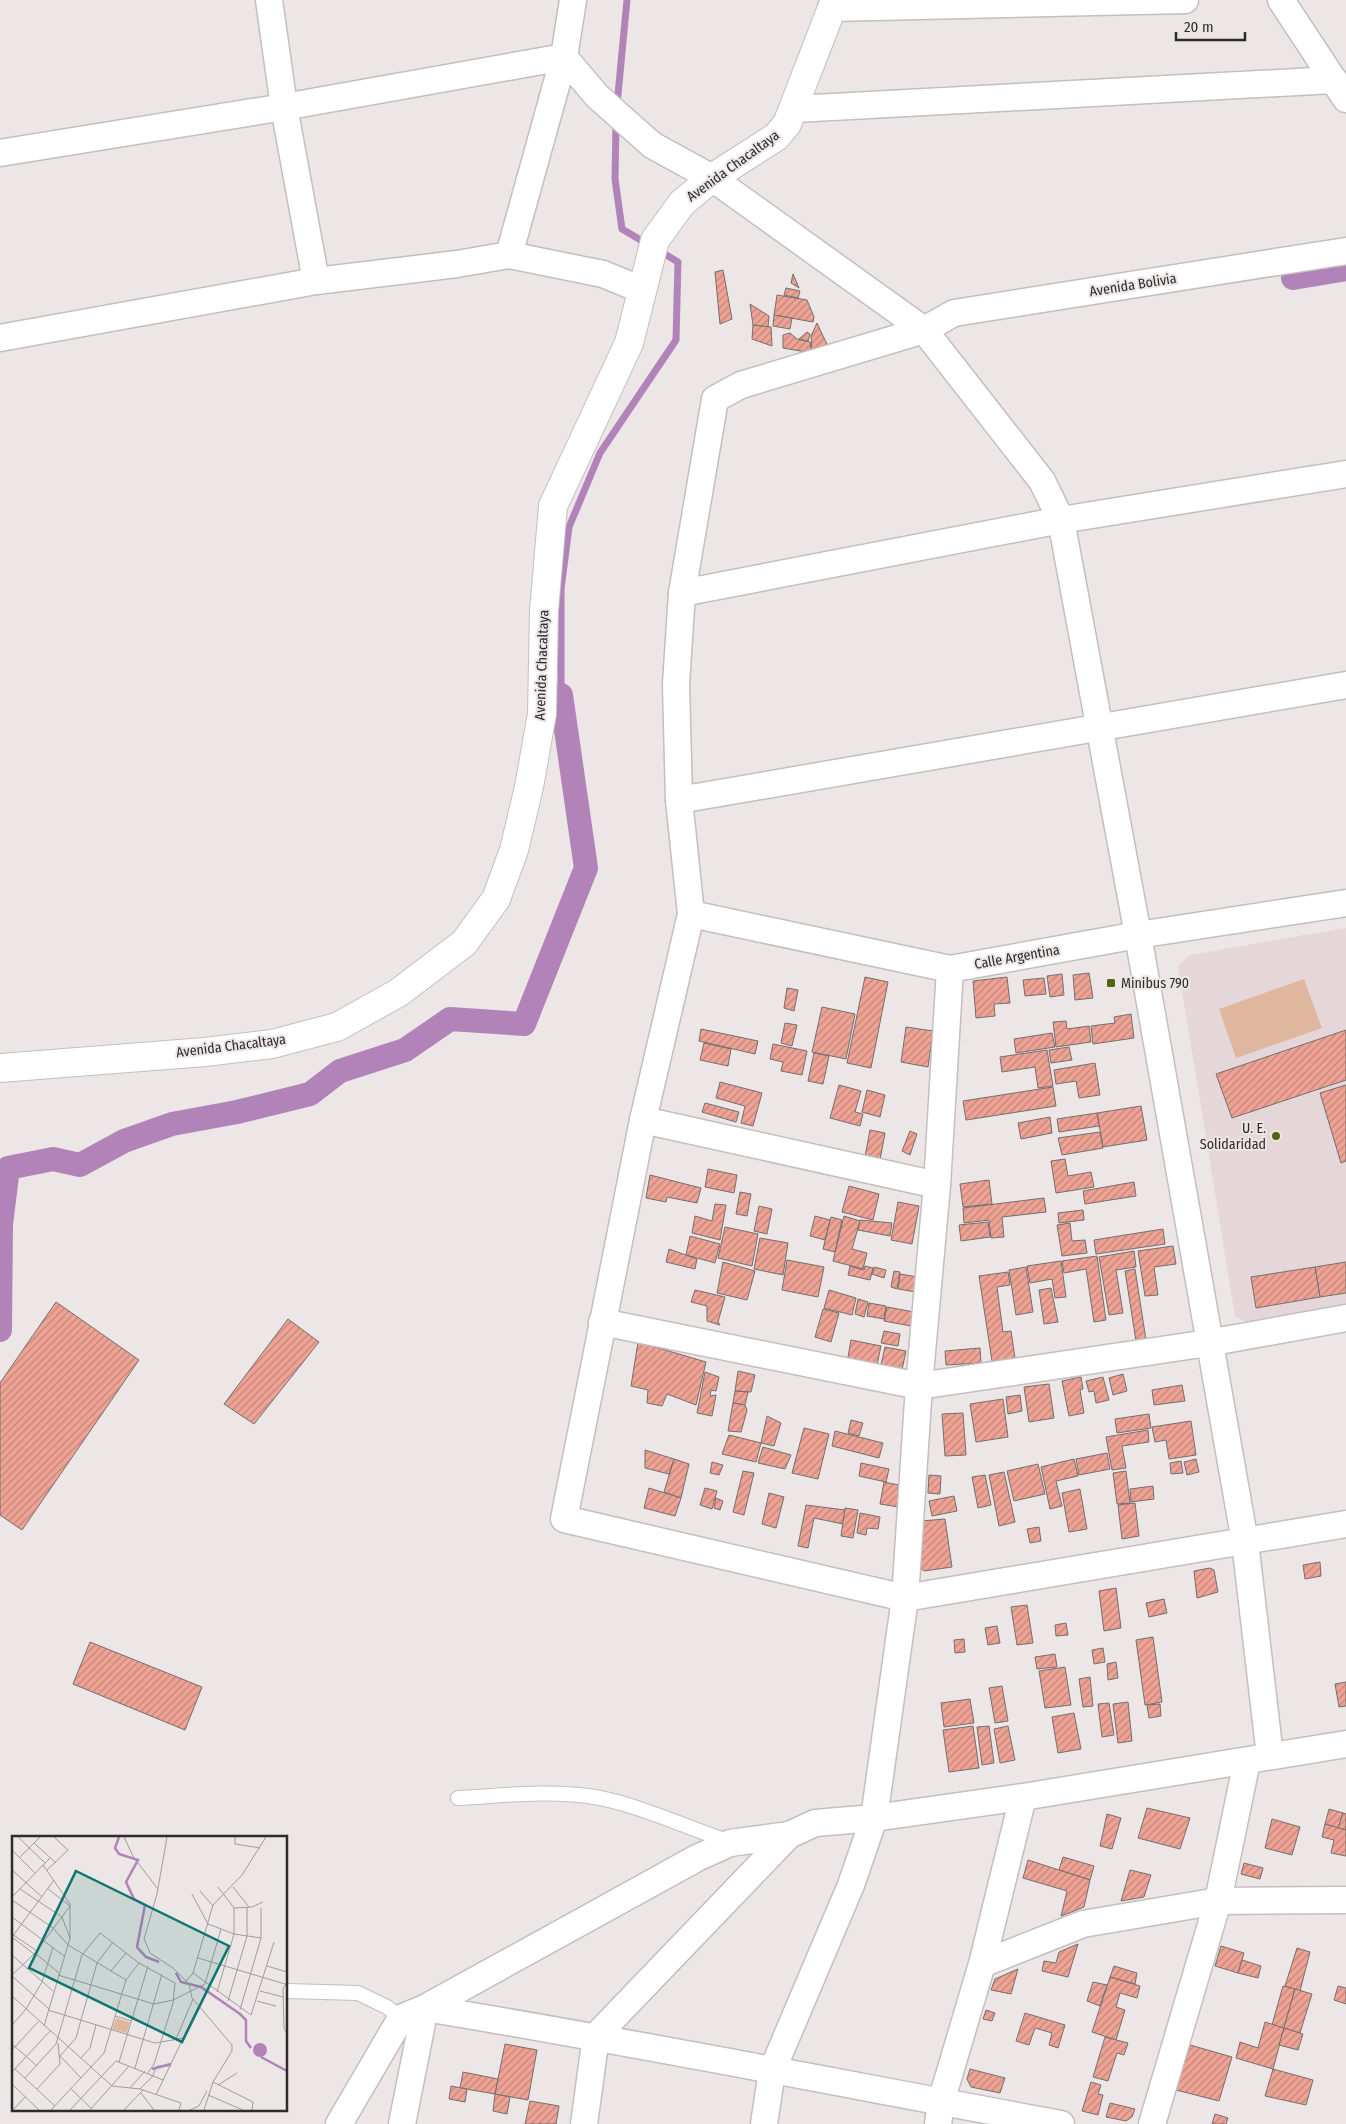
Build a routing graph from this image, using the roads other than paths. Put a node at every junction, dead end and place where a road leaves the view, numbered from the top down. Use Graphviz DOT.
graph roads {
  1 [pos="269,0"];
  2 [pos="573,0"];
  3 [pos="1185,0"];
  4 [pos="1281,0"];
  5 [pos="833,4"];
  6 [pos="564,57"];
  7 [pos="1340,89"];
  8 [pos="284,107"];
  9 [pos="795,109"];
  10 [pos="0,153"];
  11 [pos="712,178"];
  12 [pos="1346,251"];
  13 [pos="509,255"];
  14 [pos="316,281"];
  15 [pos="642,290"];
  16 [pos="924,330"];
  17 [pos="0,338"];
  18 [pos="1346,474"];
  19 [pos="1061,520"];
  20 [pos="682,593"];
  21 [pos="1346,685"];
  22 [pos="1099,729"];
  23 [pos="679,800"];
  24 [pos="1346,903"];
  25 [pos="691,914"];
  26 [pos="1138,935"];
  27 [pos="950,969"];
  28 [pos="0,1068"];
  29 [pos="643,1120"];
  30 [pos="937,1185"];
  31 [pos="1346,1318"];
  32 [pos="602,1322"];
  33 [pos="1208,1343"];
  34 [pos="919,1386"];
  35 [pos="1346,1524"];
  36 [pos="1245,1542"];
  37 [pos="905,1598"];
  38 [pos="1346,1744"];
  39 [pos="1258,1758"];
  40 [pos="1023,1797"];
  41 [pos="458,1798"];
  42 [pos="874,1818"];
  43 [pos="789,1835"];
  44 [pos="730,1842"];
  45 [pos="1346,1900"];
  46 [pos="1218,1901"];
  47 [pos="982,1964"];
  48 [pos="288,1991"];
  49 [pos="425,2008"];
  50 [pos="401,2018"];
  51 [pos="596,2036"];
  52 [pos="772,2071"];
  53 [pos="940,2113"];
  54 [pos="339,2124"];
  55 [pos="402,2124"];
  56 [pos="584,2124"];
  57 [pos="764,2124"];
  58 [pos="1061,2124"];
  59 [pos="1152,2124"];
  1 -- 8 [label="street"];
  2 -- 6 [label="street"];
  3 -- 5 [label="street"];
  4 -- 7 [label="street"];
  5 -- 9 [label="street, Avenida Chacaltaya"];
  6 -- 8 [label="street"];
  6 -- 11 [label="street"];
  6 -- 13 [label="street"];
  7 -- 9 [label="street"];
  8 -- 10 [label="street"];
  8 -- 14 [label="street"];
  9 -- 11 [label="street, Avenida Chacaltaya"];
  11 -- 15 [label="street, Avenida Chacaltaya"];
  11 -- 16 [label="street"];
  12 -- 16 [label="street, Avenida Bolivia"];
  13 -- 14 [label="street"];
  13 -- 15 [label="street"];
  14 -- 17 [label="street"];
  15 -- 28 [label="street, Avenida Chacaltaya"];
  16 -- 19 [label="street"];
  16 -- 20 [label="street, Avenida Bolivia"];
  18 -- 19 [label="street"];
  19 -- 20 [label="street"];
  19 -- 22 [label="street"];
  20 -- 23 [label="street"];
  21 -- 22 [label="street"];
  22 -- 23 [label="street"];
  22 -- 26 [label="street"];
  23 -- 25 [label="street"];
  24 -- 26 [label="street, Calle Argentina"];
  25 -- 27 [label="street, Calle Argentina"];
  25 -- 29 [label="street"];
  26 -- 27 [label="street, Calle Argentina"];
  26 -- 33 [label="street"];
  27 -- 30 [label="street"];
  29 -- 30 [label="street"];
  29 -- 32 [label="street"];
  30 -- 34 [label="street"];
  31 -- 33 [label="street"];
  32 -- 34 [label="street"];
  32 -- 37 [label="street"];
  33 -- 34 [label="street"];
  33 -- 36 [label="street"];
  34 -- 37 [label="street"];
  35 -- 36 [label="street"];
  36 -- 37 [label="street"];
  36 -- 39 [label="street"];
  37 -- 42 [label="street"];
  38 -- 39 [label="street"];
  39 -- 40 [label="street"];
  39 -- 46 [label="street"];
  40 -- 42 [label="street"];
  40 -- 47 [label="street"];
  41 -- 44 [label="lane"];
  42 -- 43 [label="street"];
  42 -- 52 [label="street"];
  43 -- 44 [label="street"];
  43 -- 51 [label="street"];
  44 -- 49 [label="street"];
  45 -- 46 [label="street"];
  46 -- 47 [label="street"];
  46 -- 59 [label="street"];
  47 -- 53 [label="street"];
  48 -- 50 [label="lane"];
  49 -- 50 [label="street"];
  49 -- 51 [label="street"];
  49 -- 55 [label="street"];
  50 -- 54 [label="street"];
  51 -- 52 [label="street"];
  51 -- 56 [label="street"];
  52 -- 53 [label="street"];
  52 -- 57 [label="street"];
  53 -- 58 [label="street"];
}
